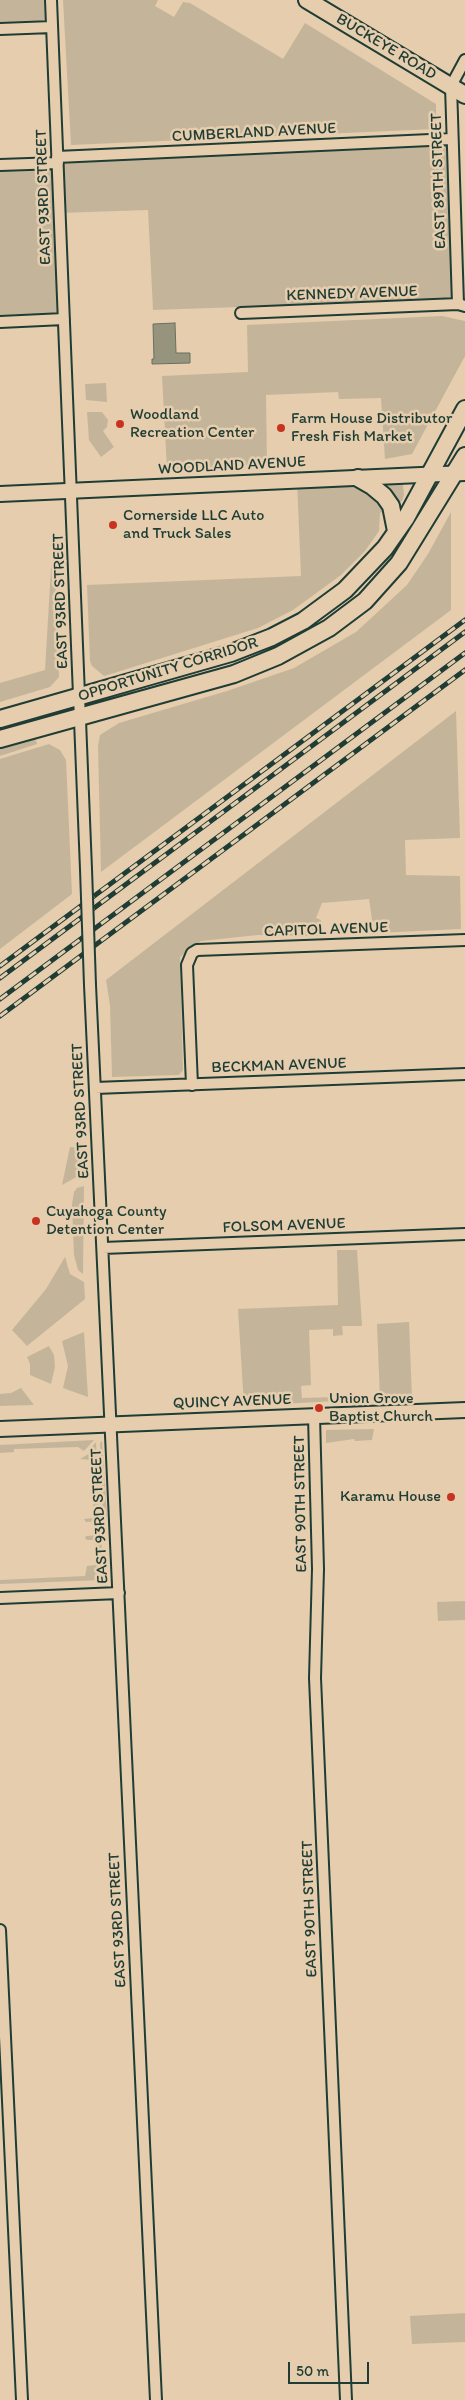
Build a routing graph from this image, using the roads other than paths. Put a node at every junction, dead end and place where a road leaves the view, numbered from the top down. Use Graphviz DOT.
graph roads {
  1 [pos="51,0"];
  2 [pos="307,0"];
  3 [pos="52,27"];
  4 [pos="0,29"];
  5 [pos="465,60"];
  6 [pos="451,86"];
  7 [pos="465,95"];
  8 [pos="452,138"];
  9 [pos="57,160"];
  10 [pos="0,166"];
  11 [pos="461,305"];
  12 [pos="240,313"];
  13 [pos="64,320"];
  14 [pos="0,322"];
  15 [pos="465,409"];
  16 [pos="465,456"];
  17 [pos="461,473"];
  18 [pos="430,475"];
  19 [pos="358,478"];
  20 [pos="72,491"];
  21 [pos="0,494"];
  22 [pos="396,532"];
  23 [pos="79,697"];
  24 [pos="80,718"];
  25 [pos="0,719"];
  26 [pos="0,739"];
  27 [pos="465,940"];
  28 [pos="465,1074"];
  29 [pos="192,1085"];
  30 [pos="95,1088"];
  31 [pos="465,1234"];
  32 [pos="103,1248"];
  33 [pos="465,1410"];
  34 [pos="314,1416"];
  35 [pos="110,1425"];
  36 [pos="0,1429"];
  37 [pos="119,1593"];
  38 [pos="0,1598"];
  39 [pos="0,1930"];
  40 [pos="22,2400"];
  41 [pos="156,2400"];
  42 [pos="346,2400"];
  1 -- 3 [label="street, EAST 93RD STREET"];
  2 -- 6 [label="main road, BUCKEYE ROAD"];
  3 -- 4 [label="street"];
  3 -- 9 [label="street, EAST 93RD STREET"];
  5 -- 6 [label="street, EAST 89TH STREET"];
  6 -- 7 [label="main road, BUCKEYE ROAD"];
  6 -- 8 [label="street, EAST 89TH STREET"];
  8 -- 9 [label="street, CUMBERLAND AVENUE"];
  8 -- 11 [label="street, EAST 89TH STREET"];
  9 -- 10 [label="street, CUMBERLAND AVENUE"];
  9 -- 13 [label="street, EAST 93RD STREET"];
  11 -- 12 [label="street, KENNEDY AVENUE"];
  13 -- 14 [label="street"];
  13 -- 20 [label="street, EAST 93RD STREET"];
  15 -- 18 [label="main road, OPPORTUNITY CORRIDOR"];
  16 -- 17 [label="main road, OPPORTUNITY CORRIDOR"];
  17 -- 18 [label="street, WOODLAND AVENUE"];
  17 -- 24 [label="main road, OPPORTUNITY CORRIDOR"];
  18 -- 19 [label="street, WOODLAND AVENUE"];
  18 -- 22 [label="main road, OPPORTUNITY CORRIDOR"];
  19 -- 20 [label="street, WOODLAND AVENUE"];
  19 -- 22 [label="main road"];
  20 -- 21 [label="street, WOODLAND AVENUE"];
  20 -- 23 [label="street, EAST 93RD STREET"];
  22 -- 23 [label="main road, OPPORTUNITY CORRIDOR"];
  23 -- 24 [label="street, EAST 93RD STREET"];
  23 -- 25 [label="main road, OPPORTUNITY CORRIDOR"];
  24 -- 26 [label="main road, OPPORTUNITY CORRIDOR"];
  24 -- 30 [label="street, EAST 93RD STREET, bridge"];
  27 -- 29 [label="street, CAPITOL AVENUE"];
  28 -- 29 [label="street, BECKMAN AVENUE"];
  29 -- 30 [label="street, BECKMAN AVENUE"];
  30 -- 32 [label="street, EAST 93RD STREET"];
  31 -- 32 [label="street, FOLSOM AVENUE"];
  32 -- 35 [label="street, EAST 93RD STREET"];
  33 -- 34 [label="street, QUINCY AVENUE"];
  34 -- 35 [label="street, QUINCY AVENUE"];
  34 -- 42 [label="street, EAST 90TH STREET"];
  35 -- 36 [label="street, QUINCY AVENUE"];
  35 -- 37 [label="street, EAST 93RD STREET"];
  37 -- 38 [label="street"];
  37 -- 41 [label="street, EAST 93RD STREET"];
  39 -- 40 [label="street"];
}
